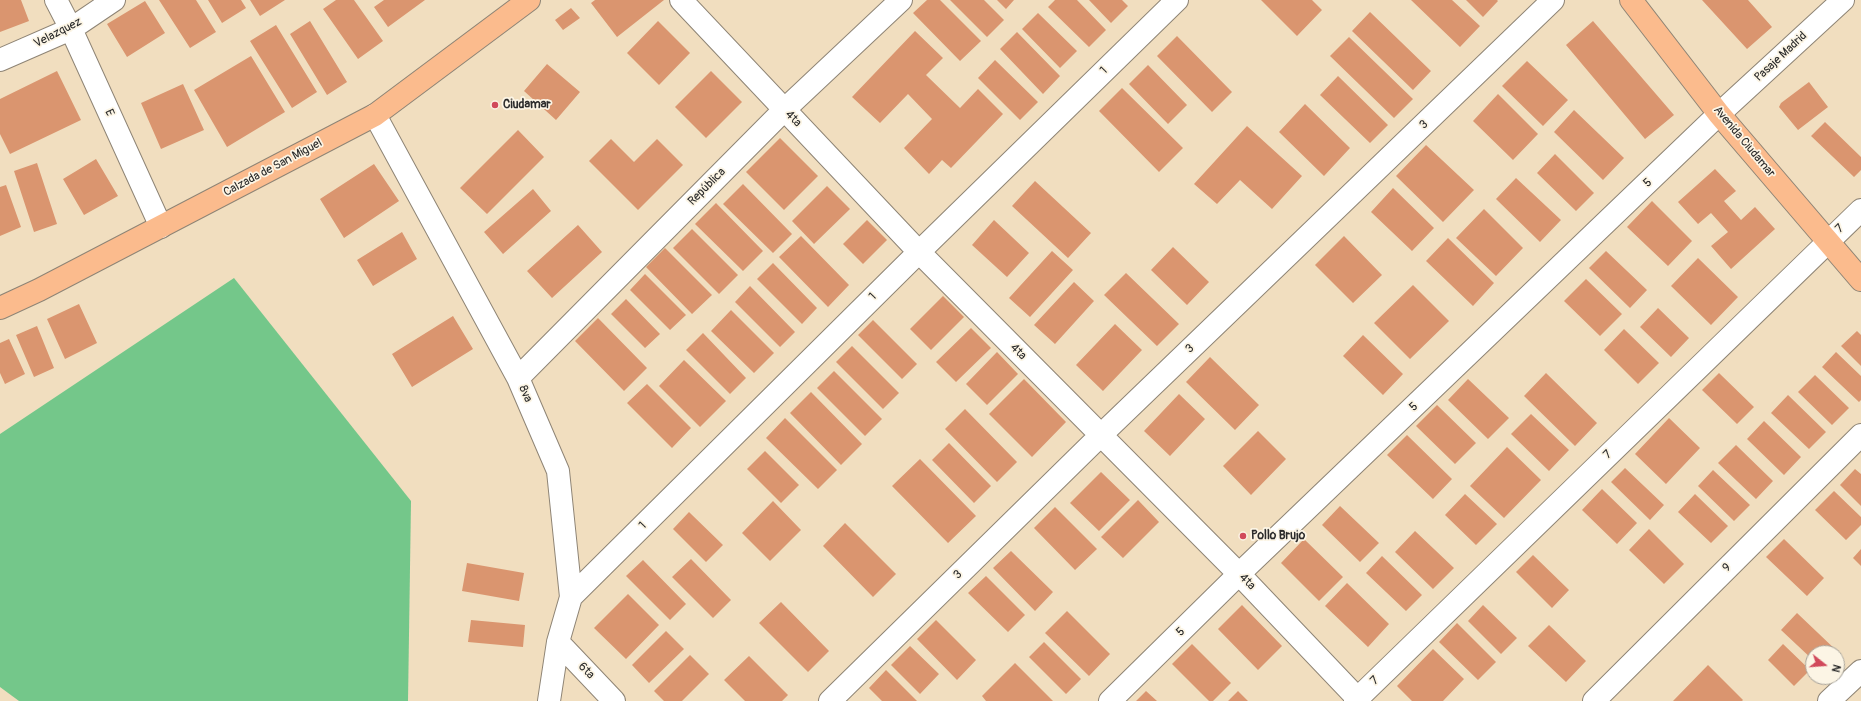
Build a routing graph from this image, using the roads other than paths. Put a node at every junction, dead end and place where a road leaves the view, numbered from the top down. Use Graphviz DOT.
graph roads {
  1 [pos="56,0"];
  2 [pos="114,0"];
  3 [pos="529,0"];
  4 [pos="681,0"];
  5 [pos="901,0"];
  6 [pos="1177,0"];
  7 [pos="1553,0"];
  8 [pos="1631,0"];
  9 [pos="1843,0"];
  10 [pos="71,29"];
  11 [pos="0,60"];
  12 [pos="784,110"];
  13 [pos="1719,114"];
  14 [pos="375,115"];
  15 [pos="1861,210"];
  16 [pos="161,227"];
  17 [pos="1829,240"];
  18 [pos="919,252"];
  19 [pos="1861,280"];
  20 [pos="0,308"];
  21 [pos="518,378"];
  22 [pos="1101,435"];
  23 [pos="1861,435"];
  24 [pos="1239,574"];
  25 [pos="571,597"];
  26 [pos="558,642"];
  27 [pos="1861,671"];
  28 [pos="1357,700"];
  29 [pos="549,701"];
  30 [pos="614,701"];
  31 [pos="830,701"];
  32 [pos="1110,701"];
  33 [pos="1594,701"];
  34 [pos="1830,701"];
  1 -- 10 [label="street, E"];
  2 -- 10 [label="street, Velazquez"];
  3 -- 14 [label="main road, Calzada de San Miguel"];
  4 -- 12 [label="street, 4ta"];
  5 -- 12 [label="street, República"];
  6 -- 18 [label="street, 1"];
  7 -- 22 [label="street, 3"];
  8 -- 13 [label="main road, Avenida Ciudamar"];
  9 -- 13 [label="street, Pasaje Madrid"];
  10 -- 11 [label="street, Velazquez"];
  10 -- 16 [label="street, E"];
  12 -- 18 [label="street, 4ta"];
  12 -- 21 [label="street, República"];
  13 -- 17 [label="main road, Avenida Ciudamar"];
  13 -- 24 [label="street, 5"];
  14 -- 16 [label="main road, Calzada de San Miguel"];
  14 -- 21 [label="street, 8va"];
  15 -- 17 [label="street, 7"];
  16 -- 20 [label="main road, Calzada de San Miguel"];
  17 -- 19 [label="main road, Avenida Ciudamar"];
  17 -- 28 [label="street, 7"];
  18 -- 22 [label="street, 4ta"];
  18 -- 25 [label="street, 1"];
  21 -- 25 [label="street, 8va"];
  22 -- 24 [label="street, 4ta"];
  22 -- 31 [label="street, 3"];
  23 -- 33 [label="street, 9"];
  24 -- 28 [label="street, 4ta"];
  24 -- 32 [label="street, 5"];
  25 -- 26 [label="street, 8va"];
  26 -- 29 [label="street, 8va"];
  26 -- 30 [label="street, 6ta"];
  27 -- 34 [label="street"];
}
